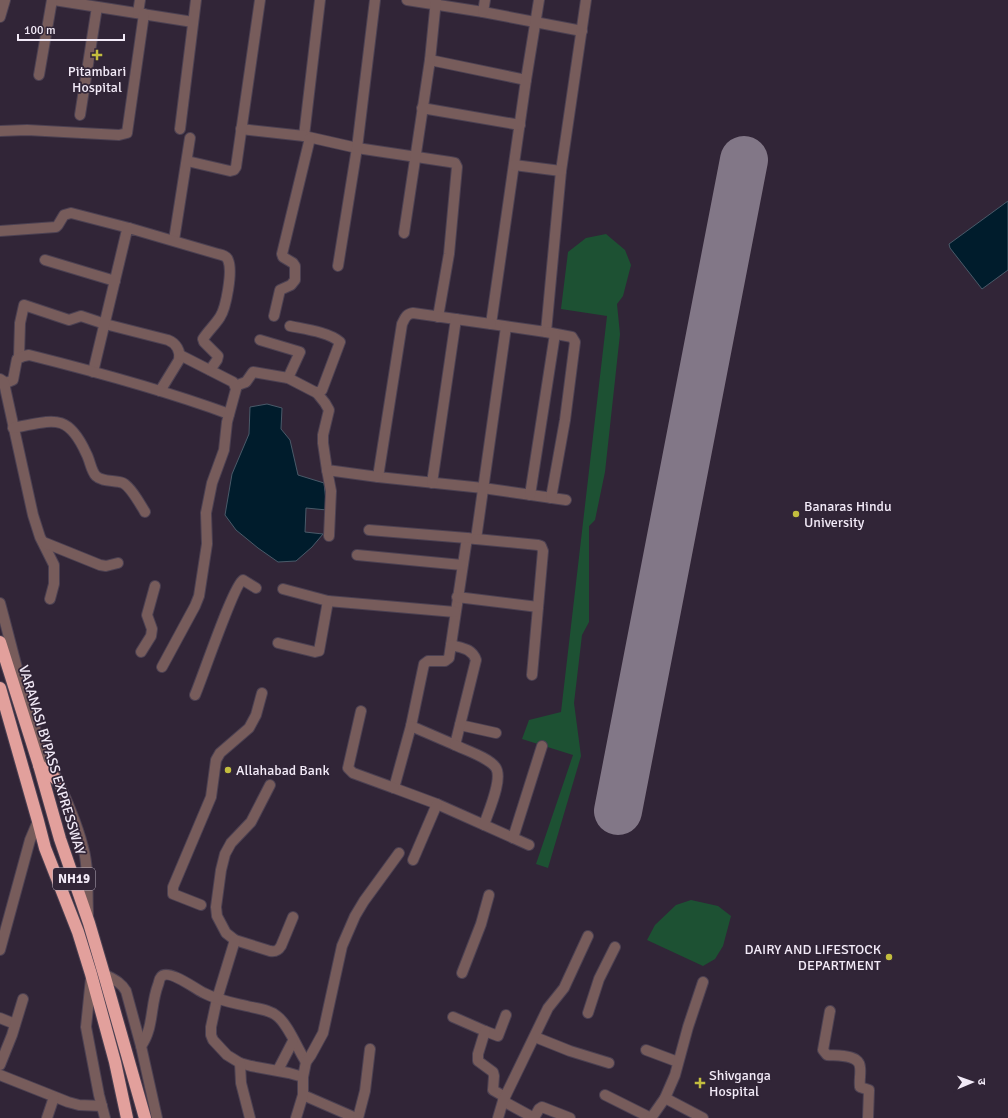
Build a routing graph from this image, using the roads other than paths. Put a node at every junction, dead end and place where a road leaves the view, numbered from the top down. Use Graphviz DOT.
graph roads {
  1 [pos="5,0"];
  2 [pos="53,0"];
  3 [pos="140,0"];
  4 [pos="196,0"];
  5 [pos="260,0"];
  6 [pos="320,0"];
  7 [pos="375,0"];
  8 [pos="407,0"];
  9 [pos="485,0"];
  10 [pos="539,0"];
  11 [pos="586,0"];
  12 [pos="436,2"];
  13 [pos="97,7"];
  14 [pos="483,12"];
  15 [pos="141,14"];
  16 [pos="0,16"];
  17 [pos="194,22"];
  18 [pos="536,22"];
  19 [pos="582,31"];
  20 [pos="430,60"];
  21 [pos="39,75"];
  22 [pos="526,80"];
  23 [pos="422,108"];
  24 [pos="80,115"];
  25 [pos="520,125"];
  26 [pos="180,129"];
  27 [pos="241,129"];
  28 [pos="0,131"];
  29 [pos="307,137"];
  30 [pos="190,138"];
  31 [pos="357,148"];
  32 [pos="415,156"];
  33 [pos="186,161"];
  34 [pos="514,165"];
  35 [pos="561,171"];
  36 [pos="129,228"];
  37 [pos="0,231"];
  38 [pos="404,234"];
  39 [pos="174,240"];
  40 [pos="44,260"];
  41 [pos="338,266"];
  42 [pos="115,281"];
  43 [pos="274,316"];
  44 [pos="438,317"];
  45 [pos="456,320"];
  46 [pos="104,324"];
  47 [pos="491,324"];
  48 [pos="290,326"];
  49 [pos="506,327"];
  50 [pos="550,333"];
  51 [pos="260,340"];
  52 [pos="180,355"];
  53 [pos="20,357"];
  54 [pos="210,370"];
  55 [pos="93,372"];
  56 [pos="288,378"];
  57 [pos="2,381"];
  58 [pos="235,386"];
  59 [pos="160,391"];
  60 [pos="317,393"];
  61 [pos="229,414"];
  62 [pos="13,428"];
  63 [pos="327,470"];
  64 [pos="378,477"];
  65 [pos="432,483"];
  66 [pos="483,488"];
  67 [pos="530,495"];
  68 [pos="550,498"];
  69 [pos="566,500"];
  70 [pos="145,512"];
  71 [pos="369,530"];
  72 [pos="329,536"];
  73 [pos="471,538"];
  74 [pos="43,542"];
  75 [pos="357,555"];
  76 [pos="118,563"];
  77 [pos="462,565"];
  78 [pos="155,586"];
  79 [pos="256,588"];
  80 [pos="283,589"];
  81 [pos="457,597"];
  82 [pos="50,599"];
  83 [pos="328,601"];
  84 [pos="0,603"];
  85 [pos="538,607"];
  86 [pos="455,612"];
  87 [pos="0,642"];
  88 [pos="278,643"];
  89 [pos="451,645"];
  90 [pos="141,652"];
  91 [pos="162,667"];
  92 [pos="532,675"];
  93 [pos="0,688"];
  94 [pos="262,693"];
  95 [pos="195,695"];
  96 [pos="361,711"];
  97 [pos="460,725"];
  98 [pos="411,726"];
  99 [pos="496,733"];
  100 [pos="455,745"];
  101 [pos="542,746"];
  102 [pos="39,765"];
  103 [pos="57,780"];
  104 [pos="270,785"];
  105 [pos="394,788"];
  106 [pos="437,804"];
  107 [pos="38,821"];
  108 [pos="484,825"];
  109 [pos="513,838"];
  110 [pos="529,845"];
  111 [pos="399,853"];
  112 [pos="413,860"];
  113 [pos="490,895"];
  114 [pos="201,905"];
  115 [pos="293,917"];
  116 [pos="89,923"];
  117 [pos="588,936"];
  118 [pos="236,940"];
  119 [pos="615,947"];
  120 [pos="0,950"];
  121 [pos="462,973"];
  122 [pos="91,974"];
  123 [pos="104,974"];
  124 [pos="703,982"];
  125 [pos="23,999"];
  126 [pos="217,999"];
  127 [pos="830,1011"];
  128 [pos="588,1013"];
  129 [pos="506,1015"];
  130 [pos="453,1017"];
  131 [pos="0,1018"];
  132 [pos="15,1024"];
  133 [pos="485,1032"];
  134 [pos="535,1037"];
  135 [pos="294,1041"];
  136 [pos="141,1046"];
  137 [pos="370,1049"];
  138 [pos="646,1050"];
  139 [pos="306,1062"];
  140 [pos="678,1062"];
  141 [pos="240,1063"];
  142 [pos="609,1063"];
  143 [pos="0,1065"];
  144 [pos="278,1070"];
  145 [pos="0,1075"];
  146 [pos="303,1078"];
  147 [pos="303,1095"];
  148 [pos="605,1095"];
  149 [pos="54,1097"];
  150 [pos="665,1098"];
  151 [pos="504,1099"];
  152 [pos="102,1106"];
  153 [pos="47,1118"];
  154 [pos="105,1118"];
  155 [pos="127,1118"];
  156 [pos="145,1118"];
  157 [pos="157,1118"];
  158 [pos="250,1118"];
  159 [pos="296,1118"];
  160 [pos="357,1118"];
  161 [pos="498,1118"];
  162 [pos="534,1118"];
  163 [pos="570,1118"];
  164 [pos="651,1118"];
  165 [pos="703,1118"];
  166 [pos="868,1118"];
  1 -- 16 [label="street"];
  2 -- 13 [label="street"];
  2 -- 21 [label="street"];
  3 -- 15 [label="street"];
  4 -- 17 [label="street"];
  5 -- 27 [label="street"];
  6 -- 29 [label="street"];
  7 -- 31 [label="street"];
  8 -- 12 [label="street"];
  9 -- 14 [label="street"];
  10 -- 18 [label="street"];
  11 -- 19 [label="street"];
  12 -- 14 [label="street"];
  12 -- 20 [label="street"];
  13 -- 15 [label="street"];
  13 -- 24 [label="street"];
  14 -- 18 [label="street"];
  15 -- 17 [label="street"];
  15 -- 28 [label="street"];
  17 -- 26 [label="street"];
  18 -- 19 [label="street"];
  18 -- 22 [label="street"];
  19 -- 35 [label="street"];
  20 -- 22 [label="street"];
  20 -- 23 [label="street"];
  22 -- 25 [label="street"];
  23 -- 25 [label="street"];
  23 -- 32 [label="street"];
  25 -- 34 [label="street"];
  27 -- 29 [label="street"];
  27 -- 33 [label="street"];
  29 -- 31 [label="street"];
  29 -- 43 [label="street"];
  30 -- 33 [label="street"];
  31 -- 32 [label="street"];
  31 -- 41 [label="street"];
  32 -- 38 [label="street"];
  32 -- 44 [label="street"];
  33 -- 39 [label="street"];
  34 -- 35 [label="street"];
  34 -- 47 [label="street"];
  35 -- 50 [label="street"];
  36 -- 37 [label="street"];
  36 -- 39 [label="street"];
  36 -- 42 [label="street"];
  39 -- 54 [label="street"];
  40 -- 42 [label="street"];
  42 -- 46 [label="street"];
  44 -- 45 [label="street"];
  44 -- 64 [label="street"];
  45 -- 47 [label="street"];
  45 -- 65 [label="street"];
  46 -- 52 [label="street"];
  46 -- 53 [label="street"];
  46 -- 55 [label="street"];
  47 -- 49 [label="street"];
  48 -- 60 [label="street"];
  49 -- 50 [label="street"];
  49 -- 66 [label="street"];
  50 -- 67 [label="street"];
  50 -- 68 [label="street"];
  51 -- 56 [label="street"];
  52 -- 54 [label="street"];
  52 -- 59 [label="street"];
  53 -- 55 [label="street"];
  53 -- 57 [label="street"];
  54 -- 58 [label="street"];
  55 -- 59 [label="street"];
  56 -- 58 [label="street"];
  56 -- 60 [label="street"];
  57 -- 62 [label="street"];
  58 -- 61 [label="street"];
  59 -- 61 [label="street"];
  60 -- 63 [label="street"];
  61 -- 91 [label="street"];
  62 -- 70 [label="street"];
  62 -- 74 [label="street"];
  63 -- 64 [label="street"];
  63 -- 72 [label="street"];
  64 -- 65 [label="street"];
  65 -- 66 [label="street"];
  66 -- 67 [label="street"];
  66 -- 73 [label="street"];
  67 -- 68 [label="street"];
  68 -- 69 [label="street"];
  71 -- 73 [label="street"];
  73 -- 77 [label="street"];
  73 -- 85 [label="street"];
  74 -- 76 [label="street"];
  74 -- 82 [label="street"];
  75 -- 77 [label="street"];
  77 -- 81 [label="street"];
  78 -- 90 [label="street"];
  79 -- 95 [label="street"];
  80 -- 83 [label="street"];
  81 -- 85 [label="street"];
  81 -- 86 [label="street"];
  83 -- 86 [label="street"];
  83 -- 88 [label="street"];
  84 -- 103 [label="street"];
  85 -- 92 [label="street"];
  86 -- 89 [label="street"];
  87 -- 102 [label="highway, VARANASI BYPASS EXPRESSWAY / NH19"];
  89 -- 97 [label="street"];
  89 -- 98 [label="street"];
  93 -- 107 [label="highway, VARANASI BYPASS EXPRESSWAY / NH19"];
  94 -- 114 [label="street"];
  96 -- 105 [label="street"];
  97 -- 99 [label="street"];
  97 -- 100 [label="street"];
  98 -- 100 [label="street"];
  98 -- 105 [label="street"];
  100 -- 108 [label="street"];
  101 -- 109 [label="street"];
  102 -- 103 [label="highway"];
  102 -- 116 [label="highway, VARANASI BYPASS EXPRESSWAY / NH19"];
  103 -- 116 [label="street"];
  104 -- 118 [label="street"];
  105 -- 106 [label="street"];
  106 -- 108 [label="street"];
  106 -- 112 [label="street"];
  107 -- 120 [label="street"];
  107 -- 122 [label="highway, VARANASI BYPASS EXPRESSWAY / NH19"];
  108 -- 109 [label="street"];
  109 -- 110 [label="street"];
  111 -- 139 [label="street"];
  113 -- 121 [label="street"];
  115 -- 118 [label="street"];
  116 -- 123 [label="highway, VARANASI BYPASS EXPRESSWAY / NH19"];
  117 -- 134 [label="street"];
  118 -- 126 [label="street"];
  119 -- 128 [label="street"];
  122 -- 152 [label="street"];
  122 -- 155 [label="highway, VARANASI BYPASS EXPRESSWAY / NH19"];
  123 -- 136 [label="street"];
  123 -- 156 [label="highway, VARANASI BYPASS EXPRESSWAY / NH19"];
  124 -- 140 [label="street"];
  125 -- 132 [label="street"];
  126 -- 135 [label="street"];
  126 -- 136 [label="street"];
  126 -- 141 [label="street"];
  127 -- 166 [label="street"];
  129 -- 133 [label="street"];
  130 -- 133 [label="street"];
  131 -- 132 [label="street"];
  132 -- 143 [label="street"];
  133 -- 151 [label="street"];
  134 -- 142 [label="street"];
  134 -- 151 [label="street"];
  135 -- 139 [label="street"];
  135 -- 144 [label="street"];
  136 -- 157 [label="street"];
  137 -- 160 [label="street"];
  138 -- 140 [label="street"];
  139 -- 146 [label="street"];
  140 -- 150 [label="street"];
  141 -- 144 [label="street"];
  141 -- 158 [label="street"];
  144 -- 146 [label="street"];
  145 -- 149 [label="street"];
  146 -- 147 [label="street"];
  147 -- 159 [label="street"];
  147 -- 160 [label="street"];
  148 -- 164 [label="street"];
  149 -- 152 [label="street"];
  149 -- 153 [label="street"];
  150 -- 164 [label="street"];
  150 -- 165 [label="street"];
  151 -- 161 [label="street"];
  151 -- 162 [label="street"];
  152 -- 154 [label="street"];
  162 -- 163 [label="street"];
}
